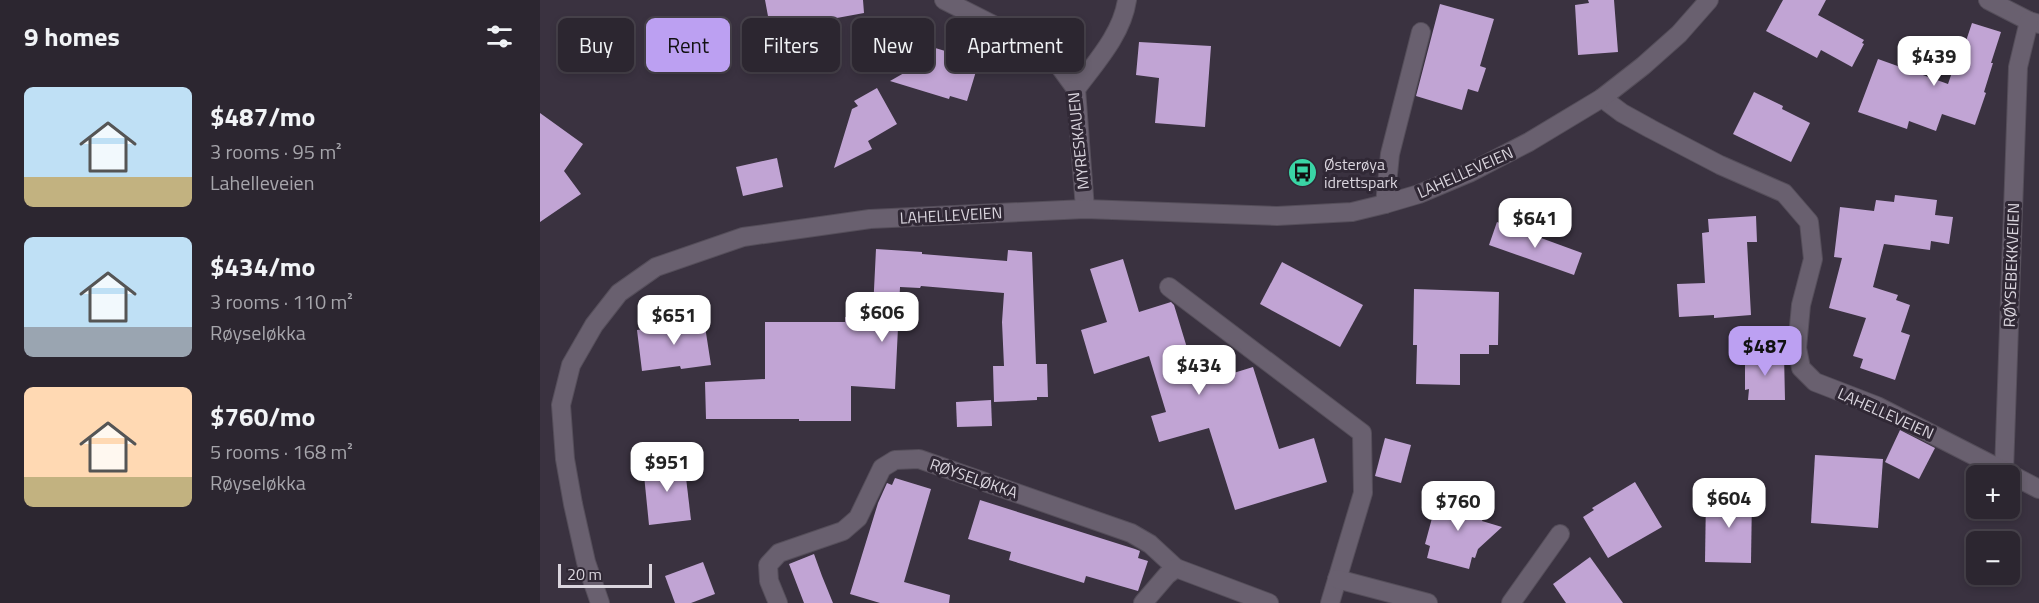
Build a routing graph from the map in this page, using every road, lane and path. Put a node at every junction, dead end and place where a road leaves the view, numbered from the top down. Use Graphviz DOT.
graph roads {
  1 [pos="944,0"];
  2 [pos="1127,0"];
  3 [pos="1709,0"];
  4 [pos="1988,0"];
  5 [pos="2034,22"];
  6 [pos="1421,32"];
  7 [pos="1076,89"];
  8 [pos="1602,98"];
  9 [pos="1385,204"];
  10 [pos="1085,209"];
  11 [pos="1169,287"];
  12 [pos="1992,465"];
  13 [pos="2004,465"];
  14 [pos="2020,479"];
  15 [pos="2039,489"];
  16 [pos="1560,534"];
  17 [pos="1176,568"];
  18 [pos="1337,579"];
  19 [pos="600,603"];
  20 [pos="778,603"];
  21 [pos="1143,603"];
  22 [pos="1269,603"];
  23 [pos="1330,603"];
  24 [pos="1428,603"];
  25 [pos="1510,603"];
  1 -- 7 [label="street, MYRESKAUEN"];
  2 -- 7 [label="street"];
  3 -- 8 [label="street, LAHELLEVEIEN"];
  4 -- 5 [label="street"];
  5 -- 13 [label="street, RØYSEBEKKVEIEN"];
  6 -- 9 [label="street"];
  7 -- 10 [label="street, MYRESKAUEN"];
  8 -- 9 [label="street, LAHELLEVEIEN"];
  8 -- 12 [label="street, LAHELLEVEIEN"];
  9 -- 10 [label="street, LAHELLEVEIEN"];
  10 -- 19 [label="street, LAHELLEVEIEN"];
  11 -- 18 [label="street"];
  14 -- 15 [label="street"];
  16 -- 25 [label="street"];
  17 -- 20 [label="street, RØYSELØKKA"];
  17 -- 21 [label="street"];
  17 -- 22 [label="street, RØYSELØKKA"];
  18 -- 23 [label="street"];
  18 -- 24 [label="street"];
}
